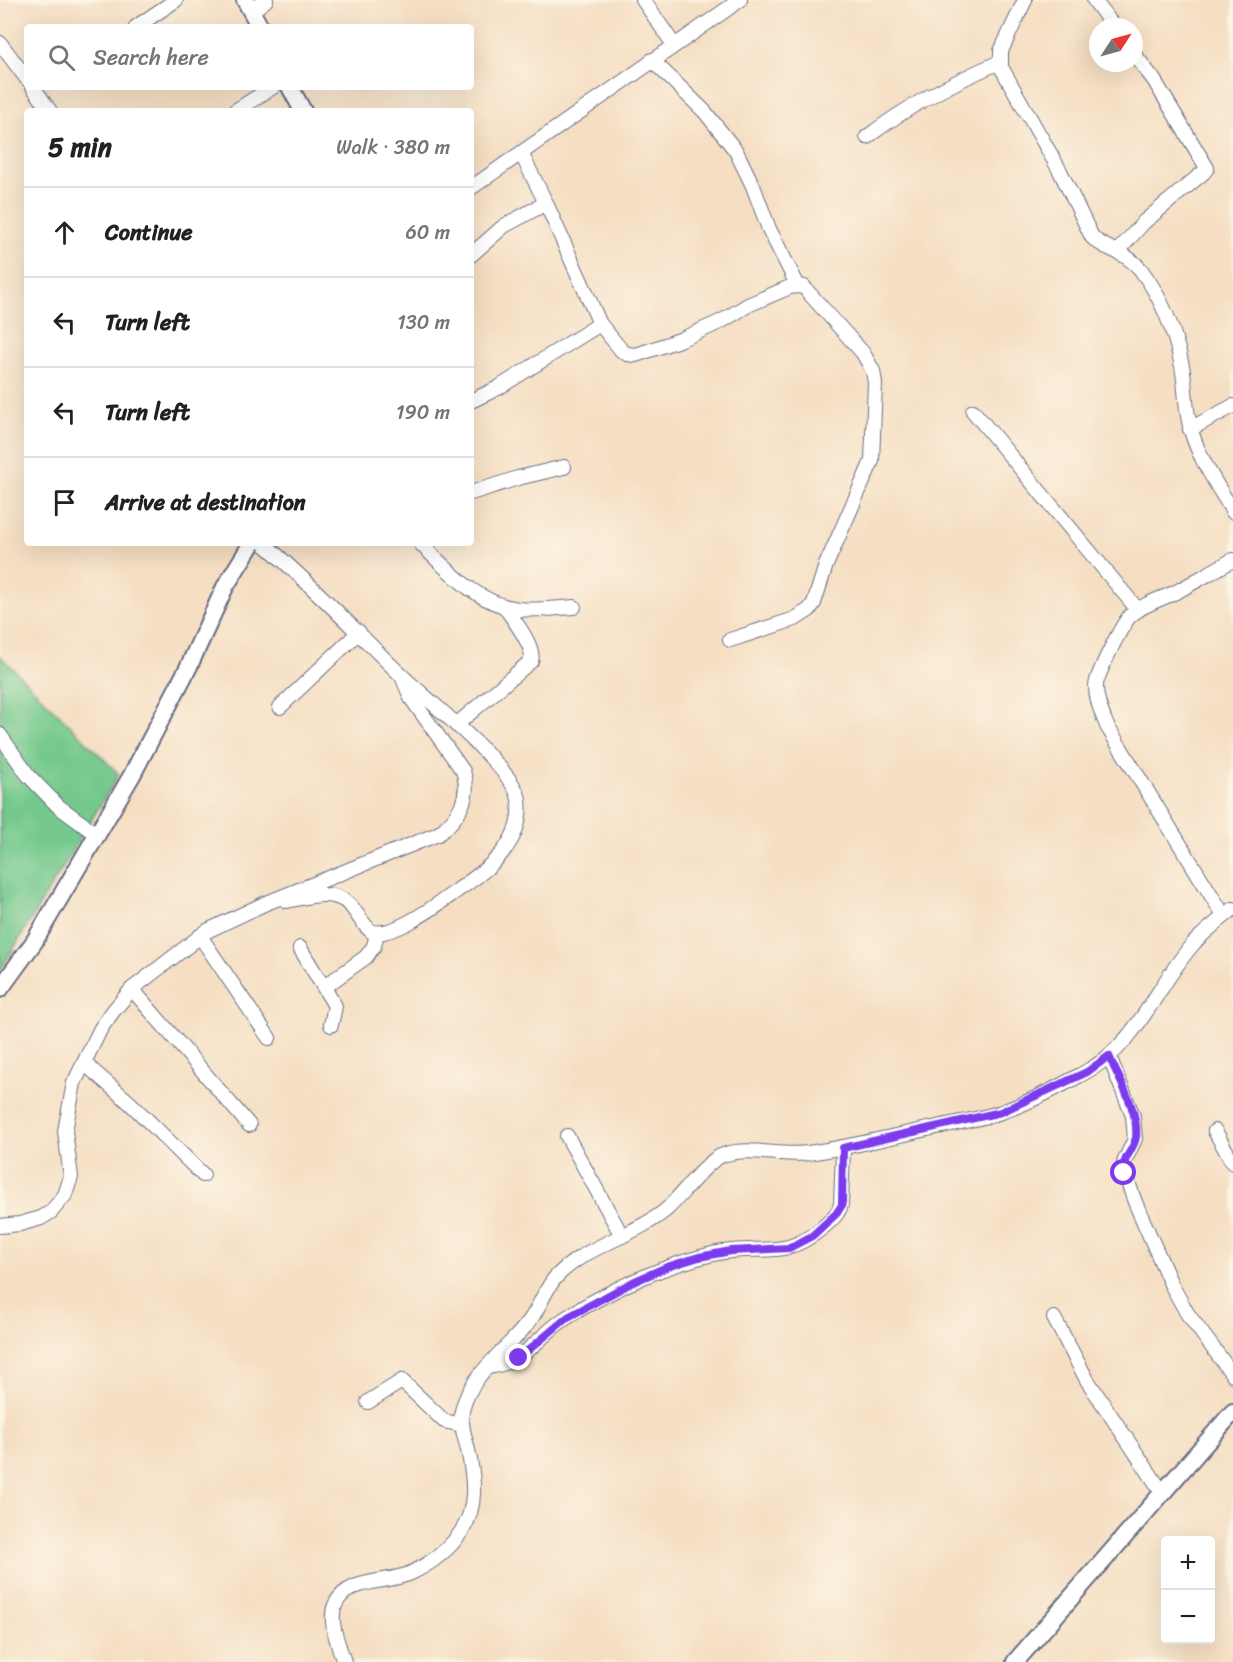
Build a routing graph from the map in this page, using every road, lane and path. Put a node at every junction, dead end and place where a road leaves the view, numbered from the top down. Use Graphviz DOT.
graph roads {
  1 [pos="176,0"];
  2 [pos="266,0"];
  3 [pos="643,0"];
  4 [pos="740,0"];
  5 [pos="1025,0"];
  6 [pos="1094,0"];
  7 [pos="249,6"];
  8 [pos="1107,18"];
  9 [pos="140,24"];
  10 [pos="258,24"];
  11 [pos="0,43"];
  12 [pos="674,45"];
  13 [pos="652,60"];
  14 [pos="1000,62"];
  15 [pos="1143,66"];
  16 [pos="24,75"];
  17 [pos="40,90"];
  18 [pos="268,90"];
  19 [pos="292,90"];
  20 [pos="48,108"];
  21 [pos="240,108"];
  22 [pos="301,108"];
  23 [pos="867,136"];
  24 [pos="522,155"];
  25 [pos="474,186"];
  26 [pos="546,203"];
  27 [pos="1118,250"];
  28 [pos="474,252"];
  29 [pos="798,286"];
  30 [pos="600,324"];
  31 [pos="474,400"];
  32 [pos="1233,406"];
  33 [pos="973,411"];
  34 [pos="1190,429"];
  35 [pos="564,467"];
  36 [pos="474,492"];
  37 [pos="1233,512"];
  38 [pos="250,546"];
  39 [pos="267,546"];
  40 [pos="423,546"];
  41 [pos="1233,560"];
  42 [pos="505,607"];
  43 [pos="574,607"];
  44 [pos="1137,610"];
  45 [pos="359,632"];
  46 [pos="730,640"];
  47 [pos="402,676"];
  48 [pos="280,707"];
  49 [pos="456,725"];
  50 [pos="0,735"];
  51 [pos="96,834"];
  52 [pos="264,904"];
  53 [pos="1229,913"];
  54 [pos="377,933"];
  55 [pos="200,936"];
  56 [pos="300,948"];
  57 [pos="324,987"];
  58 [pos="0,989"];
  59 [pos="132,989"];
  60 [pos="331,1025"];
  61 [pos="269,1038"];
  62 [pos="1109,1056"];
  63 [pos="84,1063"];
  64 [pos="249,1125"];
  65 [pos="1215,1131"];
  66 [pos="567,1136"];
  67 [pos="843,1148"];
  68 [pos="1233,1163"];
  69 [pos="203,1174"];
  70 [pos="3,1229"];
  71 [pos="622,1236"];
  72 [pos="1054,1318"];
  73 [pos="487,1367"];
  74 [pos="1233,1375"];
  75 [pos="368,1402"];
  76 [pos="1233,1412"];
  77 [pos="462,1425"];
  78 [pos="1162,1492"];
  79 [pos="344,1662"];
  80 [pos="1016,1662"];
  1 -- 9 [label="street"];
  2 -- 7 [label="street"];
  3 -- 12 [label="street"];
  4 -- 12 [label="street"];
  5 -- 14 [label="street"];
  6 -- 8 [label="street"];
  7 -- 10 [label="street"];
  11 -- 16 [label="street"];
  12 -- 13 [label="street"];
  13 -- 24 [label="street"];
  13 -- 29 [label="street"];
  14 -- 23 [label="street"];
  14 -- 27 [label="street"];
  15 -- 27 [label="street"];
  17 -- 20 [label="street"];
  18 -- 21 [label="street"];
  19 -- 22 [label="street"];
  24 -- 25 [label="street"];
  24 -- 26 [label="street"];
  26 -- 28 [label="street"];
  26 -- 30 [label="street"];
  27 -- 34 [label="street"];
  29 -- 30 [label="street"];
  29 -- 46 [label="street"];
  30 -- 31 [label="street"];
  32 -- 34 [label="street"];
  33 -- 44 [label="street"];
  34 -- 37 [label="street"];
  35 -- 36 [label="street"];
  38 -- 51 [label="street"];
  39 -- 45 [label="street"];
  40 -- 42 [label="street"];
  41 -- 44 [label="street"];
  42 -- 43 [label="street"];
  42 -- 49 [label="street"];
  44 -- 53 [label="street"];
  45 -- 47 [label="street"];
  45 -- 48 [label="street"];
  47 -- 49 [label="street"];
  47 -- 52 [label="street"];
  49 -- 54 [label="street"];
  50 -- 51 [label="street"];
  51 -- 58 [label="street"];
  52 -- 54 [label="street"];
  52 -- 55 [label="street"];
  53 -- 62 [label="street"];
  54 -- 57 [label="street"];
  55 -- 59 [label="street"];
  55 -- 61 [label="street"];
  56 -- 57 [label="street"];
  57 -- 60 [label="street"];
  59 -- 63 [label="street"];
  59 -- 64 [label="street"];
  62 -- 67 [label="street"];
  62 -- 74 [label="street"];
  63 -- 69 [label="street"];
  63 -- 70 [label="street"];
  65 -- 68 [label="street"];
  66 -- 71 [label="street"];
  67 -- 71 [label="street"];
  67 -- 73 [label="street"];
  71 -- 73 [label="street"];
  72 -- 78 [label="street"];
  73 -- 77 [label="street"];
  75 -- 77 [label="street"];
  76 -- 78 [label="street"];
  77 -- 79 [label="street"];
  78 -- 80 [label="street"];
}
